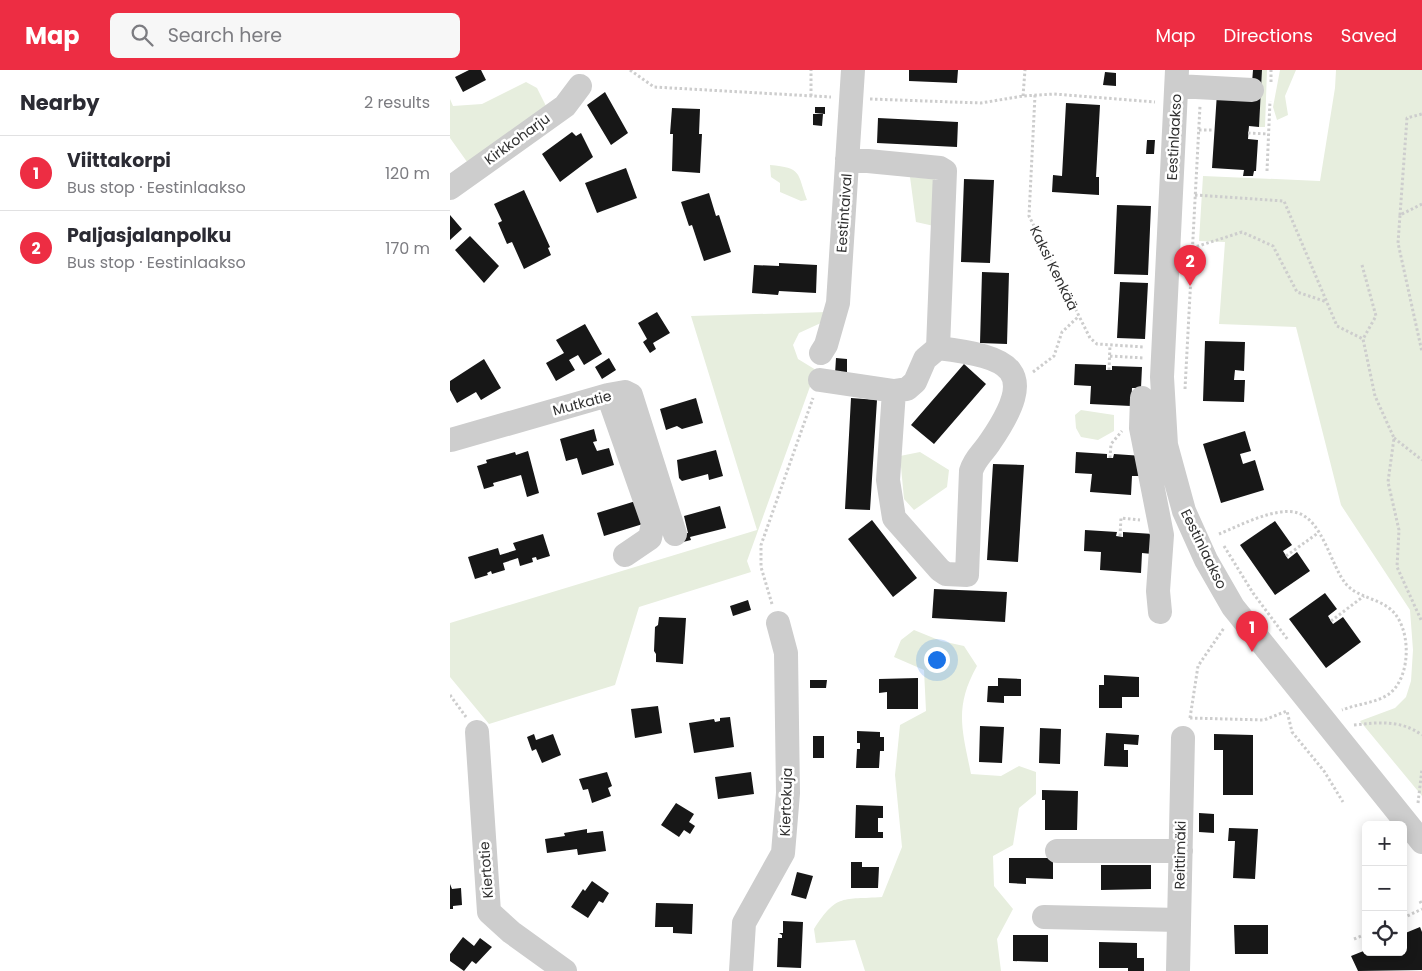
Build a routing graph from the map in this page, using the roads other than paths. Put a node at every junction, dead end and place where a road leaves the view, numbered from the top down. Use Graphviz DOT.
graph roads {
  1 [pos="852,70"];
  2 [pos="580,86"];
  3 [pos="1177,86"];
  4 [pos="1264,92"];
  5 [pos="847,159"];
  6 [pos="450,188"];
  7 [pos="938,348"];
  8 [pos="821,353"];
  9 [pos="820,380"];
  10 [pos="894,390"];
  11 [pos="608,396"];
  12 [pos="1142,398"];
  13 [pos="450,441"];
  14 [pos="675,534"];
  15 [pos="626,555"];
  16 [pos="1160,612"];
  17 [pos="778,623"];
  18 [pos="1187,728"];
  19 [pos="477,732"];
  20 [pos="1422,842"];
  21 [pos="1181,850"];
  22 [pos="1056,851"];
  23 [pos="1044,917"];
  24 [pos="1179,920"];
  25 [pos="565,971"];
  26 [pos="741,971"];
  27 [pos="1178,971"];
  1 -- 5 [label="street, Eestintaival"];
  2 -- 6 [label="street, Kirkkoharju"];
  3 -- 4 [label="street"];
  3 -- 20 [label="street, Eestinlaakso"];
  5 -- 7 [label="street"];
  5 -- 8 [label="street, Eestintaival"];
  7 -- 10 [label="street"];
  7 -- 10 [label="street"];
  9 -- 10 [label="street"];
  11 -- 13 [label="street, Mutkatie"];
  11 -- 14 [label="street, Mutkatie"];
  11 -- 15 [label="street"];
  12 -- 16 [label="street"];
  17 -- 26 [label="street, Kiertokuja"];
  18 -- 21 [label="street, Reittimäki"];
  19 -- 25 [label="street, Kiertotie"];
  21 -- 22 [label="street"];
  21 -- 24 [label="street, Reittimäki"];
  23 -- 24 [label="street"];
  24 -- 27 [label="street, Reittimäki"];
}
